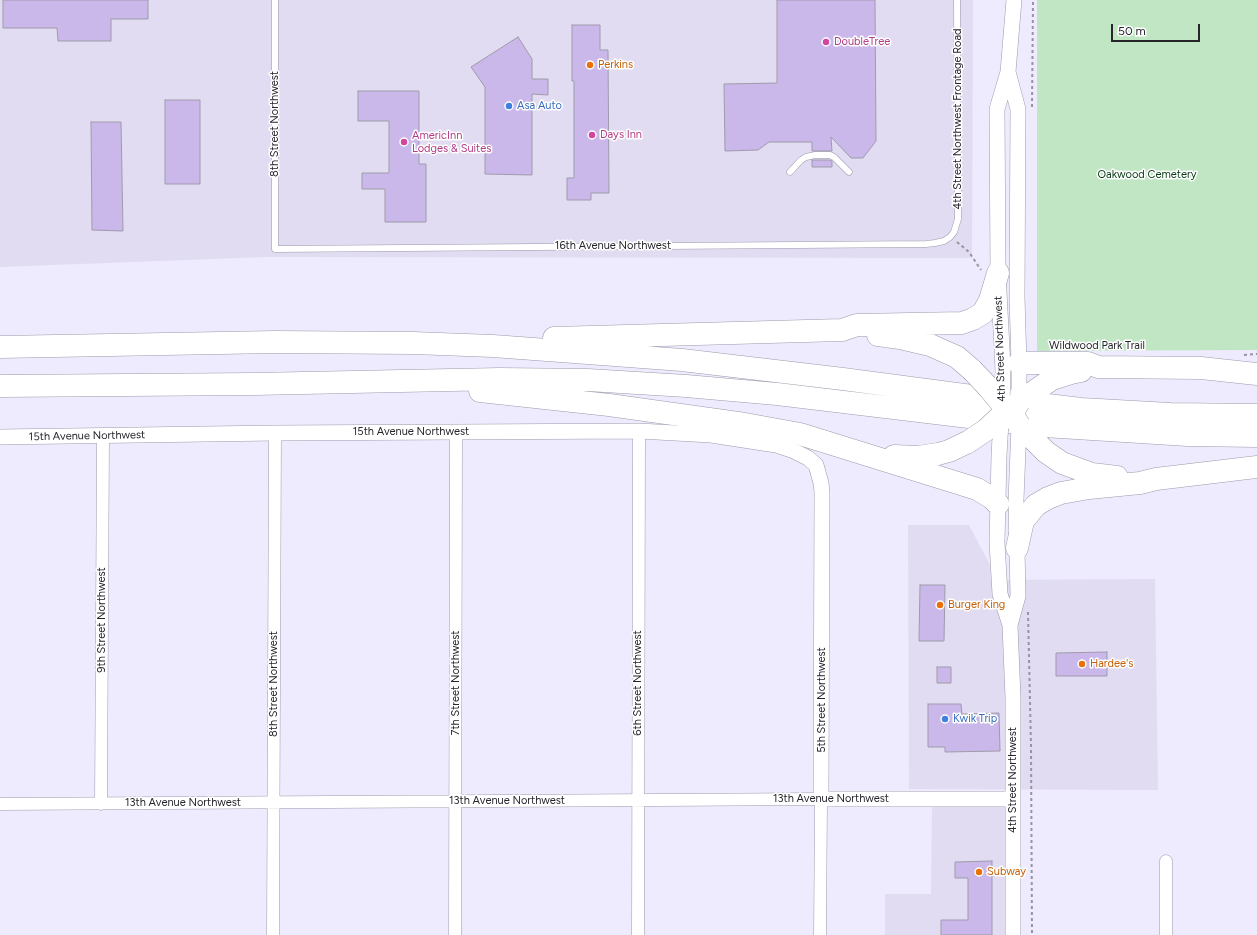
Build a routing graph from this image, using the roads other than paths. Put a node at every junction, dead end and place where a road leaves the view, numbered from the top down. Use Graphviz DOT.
graph roads {
  1 [pos="275,0"];
  2 [pos="957,0"];
  3 [pos="1014,0"];
  4 [pos="1008,72"];
  5 [pos="790,172"];
  6 [pos="849,172"];
  7 [pos="950,237"];
  8 [pos="275,249"];
  9 [pos="998,273"];
  10 [pos="842,330"];
  11 [pos="413,343"];
  12 [pos="0,347"];
  13 [pos="1098,367"];
  14 [pos="1257,374"];
  15 [pos="380,381"];
  16 [pos="0,386"];
  17 [pos="1010,409"];
  18 [pos="1257,415"];
  19 [pos="640,431"];
  20 [pos="456,432"];
  21 [pos="275,433"];
  22 [pos="103,436"];
  23 [pos="1257,436"];
  24 [pos="0,437"];
  25 [pos="836,445"];
  26 [pos="816,466"];
  27 [pos="1257,468"];
  28 [pos="1156,479"];
  29 [pos="998,504"];
  30 [pos="1017,548"];
  31 [pos="1010,625"];
  32 [pos="821,799"];
  33 [pos="1014,799"];
  34 [pos="638,800"];
  35 [pos="456,801"];
  36 [pos="274,803"];
  37 [pos="0,804"];
  38 [pos="101,804"];
  39 [pos="1166,861"];
  40 [pos="273,935"];
  41 [pos="455,935"];
  42 [pos="638,935"];
  43 [pos="820,935"];
  44 [pos="1014,935"];
  45 [pos="1166,935"];
  1 -- 8 [label="lane, 8th Street Northwest"];
  2 -- 7 [label="lane, 4th Street Northwest Frontage Road"];
  3 -- 4 [label="street, 4th Street Northwest"];
  4 -- 9 [label="street, 4th Street Northwest"];
  4 -- 17 [label="street, 4th Street Northwest"];
  5 -- 6 [label="lane"];
  7 -- 8 [label="lane, 16th Avenue Northwest"];
  9 -- 10 [label="highway"];
  9 -- 17 [label="street, 4th Street Northwest"];
  10 -- 11 [label="highway"];
  10 -- 17 [label="highway, bridge"];
  11 -- 12 [label="highway"];
  11 -- 18 [label="highway"];
  13 -- 14 [label="highway"];
  13 -- 17 [label="highway"];
  13 -- 17 [label="highway"];
  15 -- 16 [label="highway"];
  15 -- 23 [label="highway"];
  15 -- 25 [label="highway"];
  17 -- 25 [label="highway, bridge"];
  17 -- 28 [label="highway"];
  17 -- 29 [label="street, 4th Street Northwest"];
  17 -- 30 [label="street, 4th Street Northwest"];
  19 -- 20 [label="street, 15th Avenue Northwest"];
  19 -- 26 [label="street, 15th Avenue Northwest"];
  19 -- 34 [label="street, 6th Street Northwest"];
  20 -- 21 [label="street, 15th Avenue Northwest"];
  20 -- 35 [label="street, 7th Street Northwest"];
  21 -- 22 [label="street, 15th Avenue Northwest"];
  21 -- 36 [label="street, 8th Street Northwest"];
  22 -- 24 [label="street, 15th Avenue Northwest"];
  22 -- 38 [label="street, 9th Street Northwest"];
  25 -- 29 [label="highway"];
  26 -- 32 [label="street, 5th Street Northwest"];
  27 -- 28 [label="highway"];
  28 -- 30 [label="highway"];
  29 -- 31 [label="street, 4th Street Northwest"];
  30 -- 31 [label="street, 4th Street Northwest"];
  31 -- 33 [label="street, 4th Street Northwest"];
  32 -- 33 [label="street, 13th Avenue Northwest"];
  32 -- 34 [label="street, 13th Avenue Northwest"];
  32 -- 43 [label="street, 5th Street Northwest"];
  33 -- 44 [label="street, 4th Street Northwest"];
  34 -- 35 [label="street, 13th Avenue Northwest"];
  34 -- 42 [label="street, 6th Street Northwest"];
  35 -- 36 [label="street, 13th Avenue Northwest"];
  35 -- 41 [label="street, 7th Street Northwest"];
  36 -- 38 [label="street, 13th Avenue Northwest"];
  36 -- 40 [label="street, 8th Street Northwest"];
  37 -- 38 [label="street, 13th Avenue Northwest"];
  39 -- 45 [label="street"];
}
